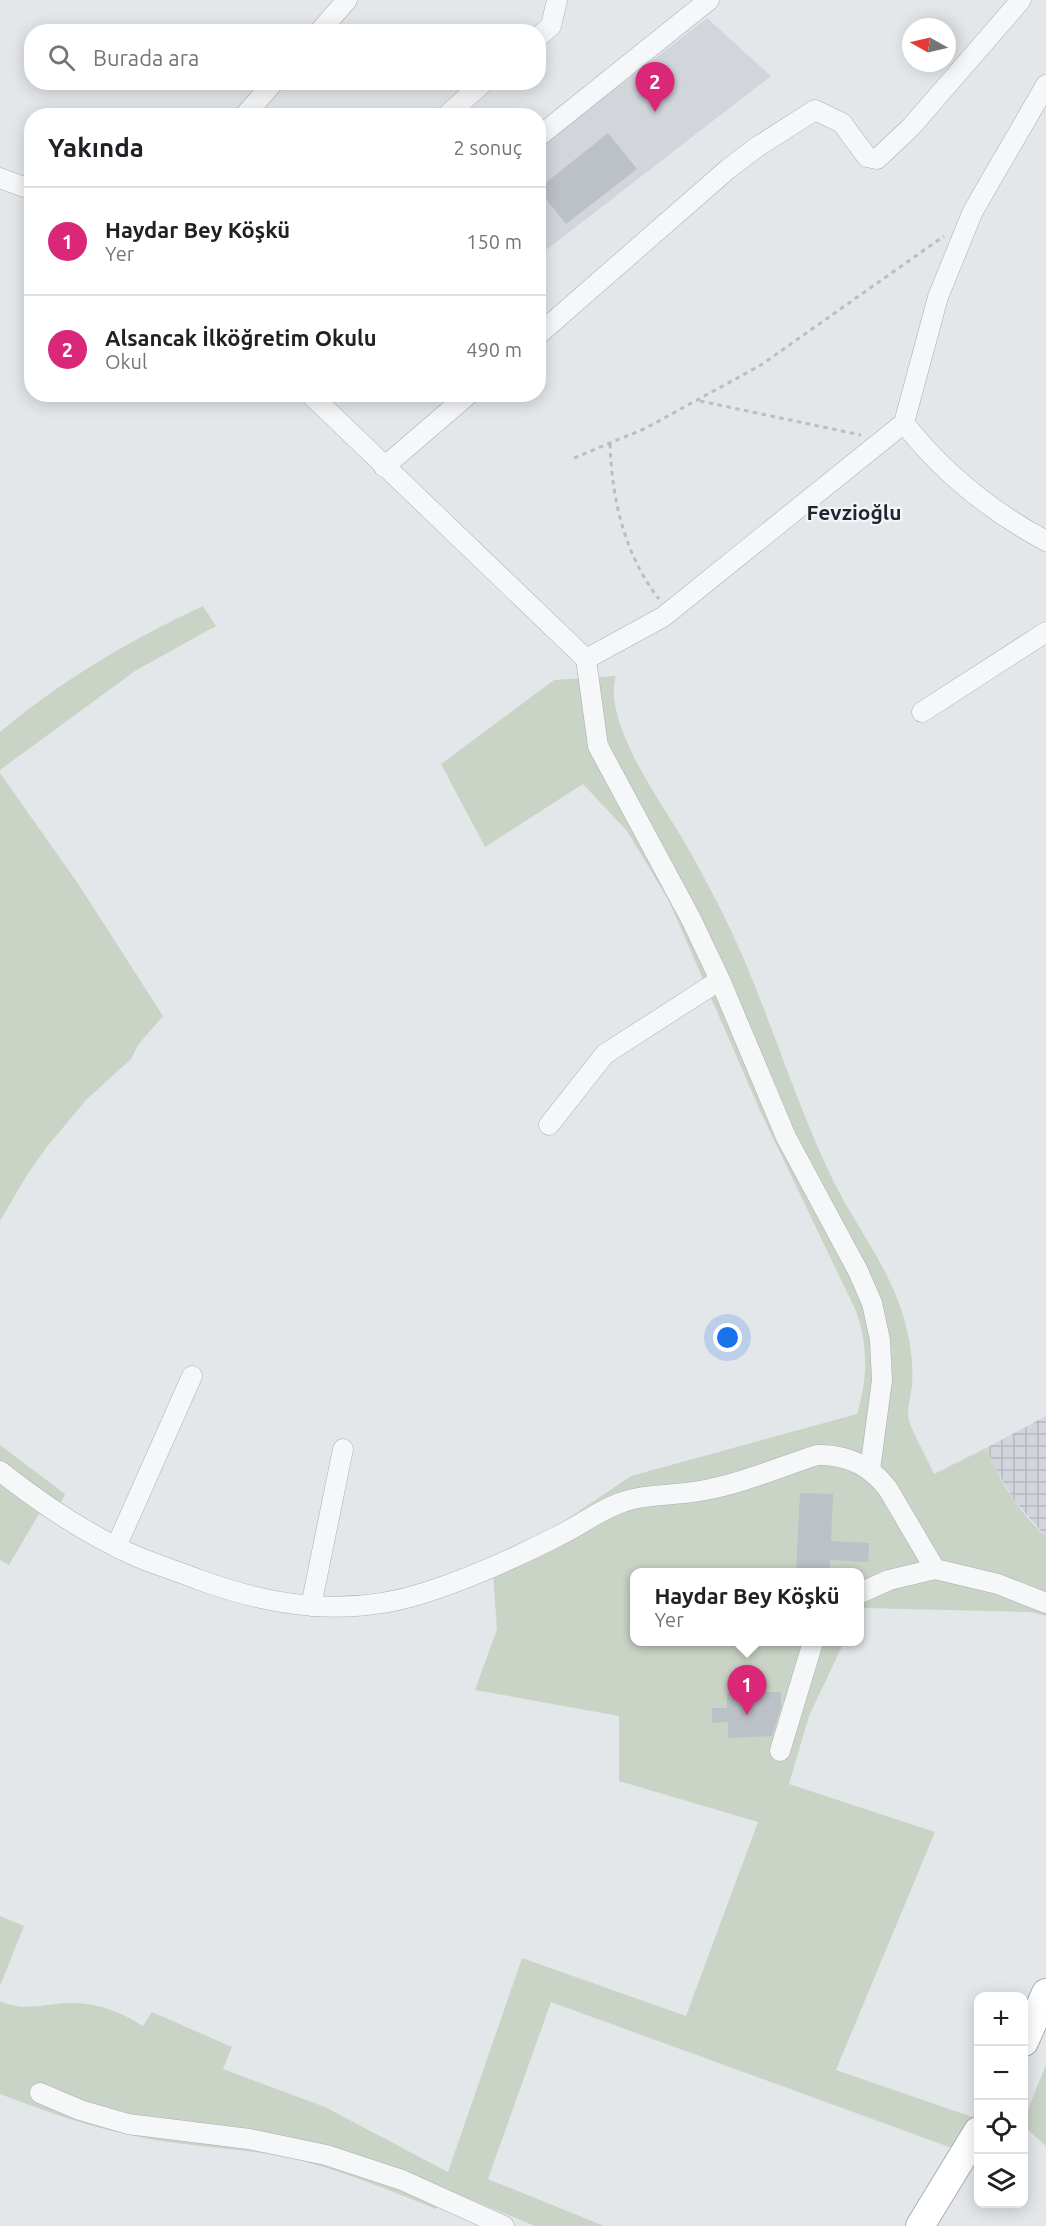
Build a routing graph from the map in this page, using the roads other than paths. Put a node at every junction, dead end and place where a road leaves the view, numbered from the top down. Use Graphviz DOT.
graph roads {
  1 [pos="347,0"];
  2 [pos="557,0"];
  3 [pos="709,0"];
  4 [pos="1021,0"];
  5 [pos="326,24"];
  6 [pos="546,30"];
  7 [pos="1046,86"];
  8 [pos="267,90"];
  9 [pos="475,90"];
  10 [pos="251,108"];
  11 [pos="455,108"];
  12 [pos="546,131"];
  13 [pos="0,178"];
  14 [pos="24,187"];
  15 [pos="546,328"];
  16 [pos="318,402"];
  17 [pos="460,402"];
  18 [pos="904,423"];
  19 [pos="384,467"];
  20 [pos="1046,541"];
  21 [pos="1046,632"];
  22 [pos="586,659"];
  23 [pos="922,712"];
  24 [pos="720,981"];
  25 [pos="549,1125"];
  26 [pos="192,1376"];
  27 [pos="343,1449"];
  28 [pos="870,1470"];
  29 [pos="0,1471"];
  30 [pos="116,1547"];
  31 [pos="935,1569"];
  32 [pos="864,1591"];
  33 [pos="1046,1603"];
  34 [pos="311,1606"];
  35 [pos="812,1646"];
  36 [pos="780,1751"];
  37 [pos="1046,1993"];
  38 [pos="1028,2031"];
  39 [pos="40,2093"];
  40 [pos="974,2138"];
  41 [pos="504,2226"];
  42 [pos="920,2226"];
  1 -- 5 [label="street"];
  2 -- 6 [label="street"];
  3 -- 12 [label="street"];
  4 -- 15 [label="street"];
  7 -- 18 [label="street"];
  8 -- 10 [label="street"];
  9 -- 11 [label="street"];
  13 -- 14 [label="street"];
  16 -- 19 [label="street"];
  17 -- 19 [label="street"];
  18 -- 20 [label="street"];
  18 -- 22 [label="street"];
  19 -- 22 [label="street"];
  21 -- 23 [label="street"];
  22 -- 24 [label="street"];
  24 -- 25 [label="street"];
  24 -- 28 [label="street"];
  26 -- 30 [label="street"];
  27 -- 34 [label="street"];
  28 -- 31 [label="street"];
  28 -- 34 [label="street"];
  29 -- 30 [label="street"];
  30 -- 34 [label="street"];
  31 -- 32 [label="street"];
  31 -- 33 [label="street"];
  35 -- 36 [label="street"];
  37 -- 38 [label="street"];
  39 -- 41 [label="street"];
  40 -- 42 [label="street"];
}
